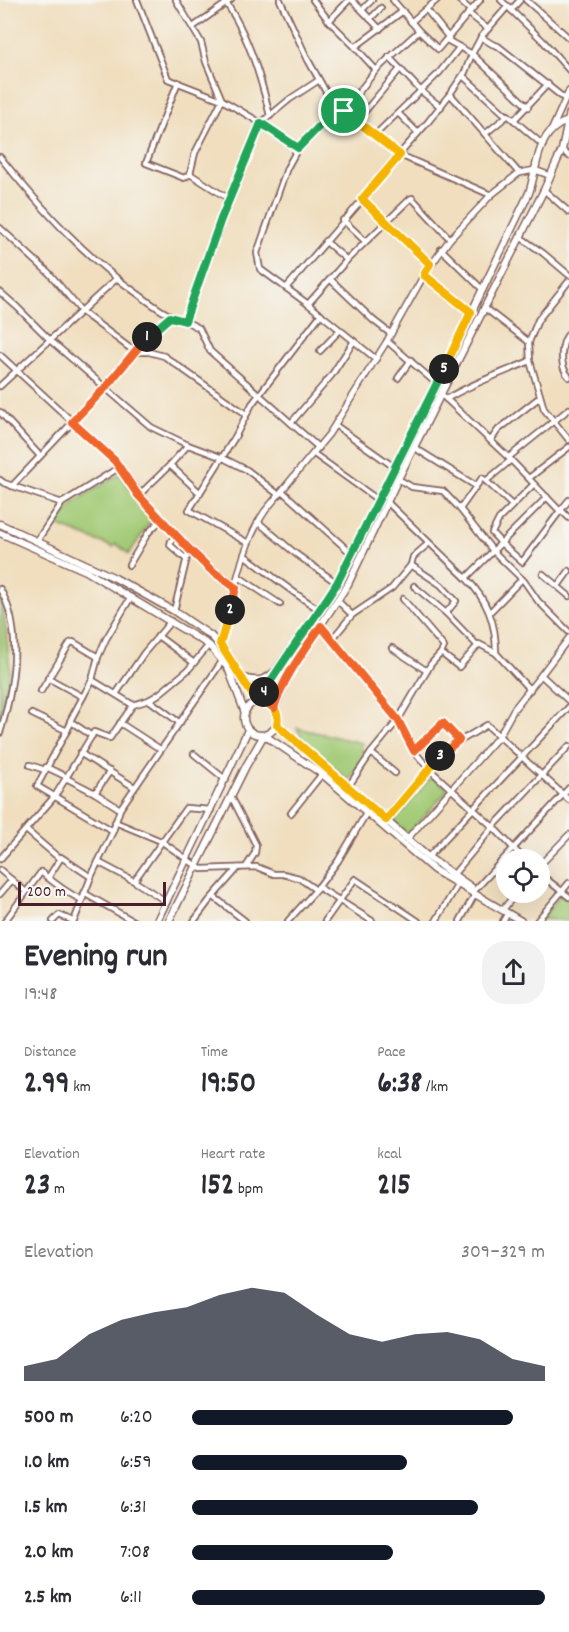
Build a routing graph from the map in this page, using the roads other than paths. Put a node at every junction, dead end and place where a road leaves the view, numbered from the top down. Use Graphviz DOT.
graph roads {
  1 [pos="137,0"];
  2 [pos="176,0"];
  3 [pos="280,0"];
  4 [pos="313,0"];
  5 [pos="350,0"];
  6 [pos="372,0"];
  7 [pos="393,0"];
  8 [pos="404,0"];
  9 [pos="437,0"];
  10 [pos="459,0"];
  11 [pos="480,0"];
  12 [pos="501,0"];
  13 [pos="520,0"];
  14 [pos="526,0"];
  15 [pos="227,1"];
  16 [pos="398,5"];
  17 [pos="509,8"];
  18 [pos="381,9"];
  19 [pos="426,9"];
  20 [pos="362,10"];
  21 [pos="403,11"];
  22 [pos="469,11"];
  23 [pos="370,19"];
  24 [pos="329,21"];
  25 [pos="411,22"];
  26 [pos="193,27"];
  27 [pos="380,29"];
  28 [pos="488,29"];
  29 [pos="419,31"];
  30 [pos="481,37"];
  31 [pos="569,38"];
  32 [pos="448,39"];
  33 [pos="355,47"];
  34 [pos="459,48"];
  35 [pos="472,54"];
  36 [pos="389,57"];
  37 [pos="400,69"];
  38 [pos="376,70"];
  39 [pos="569,70"];
  40 [pos="463,76"];
  41 [pos="319,80"];
  42 [pos="178,82"];
  43 [pos="548,84"];
  44 [pos="421,90"];
  45 [pos="569,91"];
  46 [pos="450,94"];
  47 [pos="565,99"];
  48 [pos="222,100"];
  49 [pos="339,106"];
  50 [pos="441,107"];
  51 [pos="528,107"];
  52 [pos="344,111"];
  53 [pos="399,114"];
  54 [pos="569,114"];
  55 [pos="270,116"];
  56 [pos="507,116"];
  57 [pos="514,120"];
  58 [pos="569,121"];
  59 [pos="356,122"];
  60 [pos="261,123"];
  61 [pos="552,129"];
  62 [pos="418,133"];
  63 [pos="485,134"];
  64 [pos="374,136"];
  65 [pos="543,145"];
  66 [pos="298,148"];
  67 [pos="562,150"];
  68 [pos="400,155"];
  69 [pos="569,156"];
  70 [pos="0,157"];
  71 [pos="535,170"];
  72 [pos="519,173"];
  73 [pos="190,174"];
  74 [pos="551,176"];
  75 [pos="544,190"];
  76 [pos="491,195"];
  77 [pos="229,199"];
  78 [pos="362,199"];
  79 [pos="569,212"];
  80 [pos="343,220"];
  81 [pos="386,223"];
  82 [pos="0,228"];
  83 [pos="520,237"];
  84 [pos="450,239"];
  85 [pos="325,241"];
  86 [pos="366,241"];
  87 [pos="441,249"];
  88 [pos="347,260"];
  89 [pos="430,264"];
  90 [pos="424,275"];
  91 [pos="569,275"];
  92 [pos="116,279"];
  93 [pos="330,279"];
  94 [pos="569,281"];
  95 [pos="286,288"];
  96 [pos="483,290"];
  97 [pos="0,292"];
  98 [pos="308,304"];
  99 [pos="486,309"];
  100 [pos="82,312"];
  101 [pos="471,312"];
  102 [pos="321,314"];
  103 [pos="170,317"];
  104 [pos="185,321"];
  105 [pos="340,330"];
  106 [pos="569,333"];
  107 [pos="391,334"];
  108 [pos="564,340"];
  109 [pos="51,341"];
  110 [pos="354,341"];
  111 [pos="387,341"];
  112 [pos="529,342"];
  113 [pos="569,344"];
  114 [pos="320,351"];
  115 [pos="135,352"];
  116 [pos="0,355"];
  117 [pos="376,359"];
  118 [pos="411,360"];
  119 [pos="530,361"];
  120 [pos="16,371"];
  121 [pos="569,377"];
  122 [pos="398,378"];
  123 [pos="437,384"];
  124 [pos="0,386"];
  125 [pos="105,388"];
  126 [pos="259,394"];
  127 [pos="443,397"];
  128 [pos="540,397"];
  129 [pos="569,409"];
  130 [pos="0,412"];
  131 [pos="246,414"];
  132 [pos="72,422"];
  133 [pos="554,422"];
  134 [pos="291,423"];
  135 [pos="335,425"];
  136 [pos="491,440"];
  137 [pos="569,440"];
  138 [pos="188,445"];
  139 [pos="415,447"];
  140 [pos="569,447"];
  141 [pos="319,448"];
  142 [pos="314,454"];
  143 [pos="40,456"];
  144 [pos="223,458"];
  145 [pos="510,458"];
  146 [pos="170,465"];
  147 [pos="120,467"];
  148 [pos="394,467"];
  149 [pos="529,478"];
  150 [pos="398,479"];
  151 [pos="0,480"];
  152 [pos="486,481"];
  153 [pos="534,484"];
  154 [pos="12,486"];
  155 [pos="476,486"];
  156 [pos="200,493"];
  157 [pos="280,493"];
  158 [pos="138,495"];
  159 [pos="547,497"];
  160 [pos="378,500"];
  161 [pos="569,500"];
  162 [pos="387,502"];
  163 [pos="62,503"];
  164 [pos="512,505"];
  165 [pos="460,509"];
  166 [pos="561,510"];
  167 [pos="569,518"];
  168 [pos="161,520"];
  169 [pos="258,522"];
  170 [pos="0,524"];
  171 [pos="0,533"];
  172 [pos="176,535"];
  173 [pos="37,541"];
  174 [pos="248,543"];
  175 [pos="429,543"];
  176 [pos="502,544"];
  177 [pos="189,549"];
  178 [pos="493,551"];
  179 [pos="351,553"];
  180 [pos="244,555"];
  181 [pos="186,560"];
  182 [pos="129,565"];
  183 [pos="411,565"];
  184 [pos="569,572"];
  185 [pos="543,574"];
  186 [pos="238,577"];
  187 [pos="466,578"];
  188 [pos="522,579"];
  189 [pos="337,583"];
  190 [pos="414,586"];
  191 [pos="558,586"];
  192 [pos="236,588"];
  193 [pos="0,589"];
  194 [pos="569,596"];
  195 [pos="131,597"];
  196 [pos="403,599"];
  197 [pos="338,601"];
  198 [pos="280,604"];
  199 [pos="320,610"];
  200 [pos="174,611"];
  201 [pos="490,612"];
  202 [pos="446,613"];
  203 [pos="352,615"];
  204 [pos="171,621"];
  205 [pos="321,626"];
  206 [pos="569,632"];
  207 [pos="158,636"];
  208 [pos="333,638"];
  209 [pos="569,638"];
  210 [pos="220,644"];
  211 [pos="209,645"];
  212 [pos="477,645"];
  213 [pos="392,648"];
  214 [pos="441,653"];
  215 [pos="496,653"];
  216 [pos="98,657"];
  217 [pos="223,660"];
  218 [pos="194,663"];
  219 [pos="278,668"];
  220 [pos="427,671"];
  221 [pos="542,675"];
  222 [pos="240,676"];
  223 [pos="48,678"];
  224 [pos="92,680"];
  225 [pos="530,690"];
  226 [pos="41,691"];
  227 [pos="116,694"];
  228 [pos="83,698"];
  229 [pos="149,700"];
  230 [pos="569,701"];
  231 [pos="258,702"];
  232 [pos="133,705"];
  233 [pos="569,707"];
  234 [pos="274,708"];
  235 [pos="245,713"];
  236 [pos="32,714"];
  237 [pos="398,720"];
  238 [pos="71,723"];
  239 [pos="120,723"];
  240 [pos="180,723"];
  241 [pos="277,725"];
  242 [pos="249,730"];
  243 [pos="67,731"];
  244 [pos="0,733"];
  245 [pos="264,735"];
  246 [pos="92,736"];
  247 [pos="499,736"];
  248 [pos="459,740"];
  249 [pos="569,746"];
  250 [pos="160,748"];
  251 [pos="414,751"];
  252 [pos="80,753"];
  253 [pos="371,753"];
  254 [pos="194,754"];
  255 [pos="521,757"];
  256 [pos="30,765"];
  257 [pos="46,768"];
  258 [pos="429,769"];
  259 [pos="110,771"];
  260 [pos="395,773"];
  261 [pos="321,774"];
  262 [pos="542,776"];
  263 [pos="67,777"];
  264 [pos="226,780"];
  265 [pos="134,787"];
  266 [pos="348,787"];
  267 [pos="569,788"];
  268 [pos="451,789"];
  269 [pos="95,793"];
  270 [pos="563,795"];
  271 [pos="55,796"];
  272 [pos="231,796"];
  273 [pos="569,800"];
  274 [pos="472,808"];
  275 [pos="120,809"];
  276 [pos="211,810"];
  277 [pos="367,812"];
  278 [pos="291,813"];
  279 [pos="386,820"];
  280 [pos="115,822"];
  281 [pos="493,827"];
  282 [pos="26,830"];
  283 [pos="113,831"];
  284 [pos="569,835"];
  285 [pos="407,839"];
  286 [pos="161,841"];
  287 [pos="513,848"];
  288 [pos="550,855"];
  289 [pos="428,857"];
  290 [pos="0,859"];
  291 [pos="60,859"];
  292 [pos="187,860"];
  293 [pos="98,862"];
  294 [pos="196,867"];
  295 [pos="246,867"];
  296 [pos="238,868"];
  297 [pos="0,870"];
  298 [pos="453,876"];
  299 [pos="91,877"];
  300 [pos="48,878"];
  301 [pos="12,880"];
  302 [pos="134,881"];
  303 [pos="550,882"];
  304 [pos="569,882"];
  305 [pos="458,884"];
  306 [pos="317,889"];
  307 [pos="562,891"];
  308 [pos="26,892"];
  309 [pos="84,892"];
  310 [pos="475,892"];
  311 [pos="0,894"];
  312 [pos="214,897"];
  313 [pos="569,897"];
  314 [pos="82,900"];
  315 [pos="339,901"];
  316 [pos="167,902"];
  317 [pos="510,903"];
  318 [pos="506,910"];
  319 [pos="5,921"];
  320 [pos="53,921"];
  321 [pos="74,921"];
  322 [pos="133,921"];
  323 [pos="157,921"];
  324 [pos="169,921"];
  325 [pos="194,921"];
  326 [pos="245,921"];
  327 [pos="288,921"];
  328 [pos="326,921"];
  329 [pos="372,921"];
  330 [pos="418,921"];
  331 [pos="436,921"];
  332 [pos="460,921"];
  333 [pos="503,921"];
  334 [pos="521,921"];
  335 [pos="528,921"];
  336 [pos="537,921"];
  1 -- 42 [label="street"];
  2 -- 26 [label="street"];
  3 -- 41 [label="street"];
  4 -- 24 [label="street"];
  5 -- 20 [label="street"];
  5 -- 24 [label="street"];
  6 -- 20 [label="street"];
  7 -- 16 [label="street"];
  8 -- 16 [label="street"];
  9 -- 19 [label="street"];
  10 -- 22 [label="street"];
  11 -- 22 [label="street"];
  12 -- 17 [label="street"];
  13 -- 17 [label="street"];
  14 -- 31 [label="street"];
  15 -- 26 [label="street"];
  15 -- 55 [label="street"];
  16 -- 21 [label="street"];
  17 -- 28 [label="street"];
  17 -- 39 [label="street"];
  18 -- 23 [label="street"];
  19 -- 25 [label="street"];
  19 -- 32 [label="street"];
  20 -- 23 [label="street"];
  21 -- 25 [label="street"];
  21 -- 27 [label="street"];
  22 -- 28 [label="street"];
  22 -- 32 [label="street"];
  23 -- 27 [label="street"];
  24 -- 33 [label="street"];
  25 -- 29 [label="street"];
  26 -- 48 [label="street"];
  27 -- 33 [label="street"];
  28 -- 30 [label="street"];
  29 -- 32 [label="street"];
  29 -- 36 [label="street"];
  30 -- 35 [label="street"];
  30 -- 43 [label="street"];
  32 -- 34 [label="street"];
  33 -- 38 [label="street"];
  34 -- 35 [label="street"];
  34 -- 44 [label="street"];
  35 -- 40 [label="street"];
  35 -- 51 [label="street"];
  36 -- 37 [label="street"];
  36 -- 38 [label="street"];
  37 -- 44 [label="street"];
  37 -- 59 [label="street"];
  38 -- 52 [label="street"];
  40 -- 46 [label="street"];
  40 -- 56 [label="street"];
  41 -- 49 [label="street"];
  41 -- 55 [label="street"];
  42 -- 48 [label="street"];
  42 -- 73 [label="street"];
  43 -- 47 [label="street"];
  43 -- 51 [label="street"];
  44 -- 50 [label="street"];
  44 -- 53 [label="street"];
  45 -- 47 [label="street"];
  46 -- 50 [label="street"];
  46 -- 63 [label="street"];
  47 -- 61 [label="street"];
  48 -- 60 [label="street"];
  48 -- 73 [label="street"];
  49 -- 52 [label="street"];
  49 -- 66 [label="street"];
  50 -- 62 [label="street"];
  51 -- 57 [label="street"];
  52 -- 59 [label="street"];
  53 -- 62 [label="street"];
  53 -- 64 [label="street"];
  54 -- 58 [label="street"];
  55 -- 60 [label="street"];
  56 -- 57 [label="street"];
  56 -- 63 [label="street"];
  57 -- 65 [label="street"];
  58 -- 61 [label="main road"];
  58 -- 67 [label="main road"];
  59 -- 64 [label="street"];
  60 -- 66 [label="street"];
  60 -- 77 [label="street"];
  61 -- 65 [label="main road"];
  62 -- 68 [label="street"];
  63 -- 72 [label="street"];
  64 -- 68 [label="street"];
  65 -- 71 [label="main road"];
  66 -- 95 [label="street"];
  67 -- 69 [label="street"];
  67 -- 74 [label="main road"];
  68 -- 76 [label="street"];
  68 -- 78 [label="street"];
  70 -- 92 [label="street"];
  71 -- 72 [label="street"];
  71 -- 74 [label="street"];
  71 -- 96 [label="main road"];
  72 -- 76 [label="street"];
  73 -- 77 [label="street"];
  74 -- 75 [label="main road"];
  75 -- 79 [label="street"];
  75 -- 83 [label="main road"];
  76 -- 84 [label="street"];
  77 -- 104 [label="street"];
  78 -- 80 [label="street"];
  78 -- 81 [label="street"];
  80 -- 85 [label="street"];
  80 -- 86 [label="street"];
  81 -- 84 [label="street"];
  81 -- 86 [label="street"];
  81 -- 89 [label="street"];
  82 -- 100 [label="street"];
  83 -- 91 [label="street"];
  83 -- 99 [label="main road"];
  84 -- 87 [label="street"];
  85 -- 88 [label="street"];
  85 -- 95 [label="street"];
  86 -- 88 [label="street"];
  87 -- 89 [label="street"];
  87 -- 96 [label="street"];
  88 -- 93 [label="street"];
  89 -- 90 [label="street"];
  90 -- 101 [label="street"];
  90 -- 107 [label="street"];
  92 -- 100 [label="street"];
  92 -- 103 [label="street"];
  93 -- 98 [label="street"];
  93 -- 107 [label="street"];
  94 -- 112 [label="street"];
  95 -- 98 [label="street"];
  96 -- 101 [label="main road"];
  97 -- 109 [label="street"];
  98 -- 102 [label="street"];
  99 -- 112 [label="street"];
  99 -- 127 [label="main road"];
  100 -- 109 [label="street"];
  100 -- 115 [label="street"];
  101 -- 123 [label="main road"];
  102 -- 105 [label="street"];
  102 -- 126 [label="street"];
  103 -- 104 [label="street"];
  103 -- 115 [label="street"];
  104 -- 126 [label="street"];
  105 -- 110 [label="street"];
  105 -- 114 [label="street"];
  106 -- 108 [label="street"];
  107 -- 111 [label="street"];
  108 -- 113 [label="street"];
  108 -- 121 [label="street"];
  109 -- 120 [label="street"];
  109 -- 125 [label="street"];
  110 -- 117 [label="street"];
  110 -- 134 [label="street"];
  111 -- 117 [label="street"];
  111 -- 118 [label="street"];
  112 -- 119 [label="street"];
  115 -- 125 [label="street"];
  115 -- 131 [label="street"];
  116 -- 120 [label="street"];
  117 -- 135 [label="street"];
  118 -- 122 [label="street"];
  118 -- 123 [label="street"];
  119 -- 127 [label="street"];
  119 -- 128 [label="street"];
  120 -- 124 [label="street"];
  120 -- 132 [label="street"];
  123 -- 148 [label="main road"];
  125 -- 132 [label="street"];
  125 -- 138 [label="street"];
  126 -- 131 [label="street"];
  126 -- 134 [label="street"];
  127 -- 136 [label="street"];
  127 -- 139 [label="main road"];
  128 -- 133 [label="street"];
  128 -- 136 [label="street"];
  129 -- 133 [label="street"];
  130 -- 143 [label="street"];
  131 -- 144 [label="street"];
  132 -- 143 [label="street"];
  132 -- 147 [label="street"];
  133 -- 137 [label="street"];
  133 -- 145 [label="street"];
  134 -- 141 [label="street"];
  135 -- 141 [label="street"];
  135 -- 148 [label="street"];
  136 -- 145 [label="street"];
  138 -- 144 [label="street"];
  138 -- 146 [label="street"];
  139 -- 150 [label="main road"];
  139 -- 155 [label="street"];
  140 -- 149 [label="street"];
  141 -- 142 [label="street"];
  142 -- 157 [label="street"];
  142 -- 160 [label="street"];
  143 -- 154 [label="street"];
  144 -- 156 [label="street"];
  144 -- 157 [label="street"];
  145 -- 149 [label="street"];
  145 -- 152 [label="street"];
  146 -- 156 [label="street"];
  146 -- 158 [label="street"];
  147 -- 158 [label="street"];
  147 -- 163 [label="street"];
  148 -- 160 [label="main road"];
  149 -- 153 [label="street"];
  150 -- 162 [label="main road"];
  150 -- 165 [label="street"];
  151 -- 154 [label="street"];
  152 -- 155 [label="street"];
  152 -- 164 [label="street"];
  153 -- 159 [label="street"];
  153 -- 164 [label="street"];
  154 -- 163 [label="street"];
  155 -- 165 [label="street"];
  156 -- 174 [label="street"];
  157 -- 169 [label="street"];
  157 -- 179 [label="street"];
  158 -- 168 [label="street"];
  159 -- 166 [label="street"];
  159 -- 176 [label="street"];
  160 -- 179 [label="main road"];
  161 -- 166 [label="street"];
  162 -- 175 [label="street"];
  162 -- 197 [label="main road"];
  163 -- 173 [label="street"];
  164 -- 176 [label="street"];
  165 -- 178 [label="street"];
  166 -- 167 [label="street"];
  166 -- 176 [label="street"];
  168 -- 172 [label="street"];
  168 -- 182 [label="street"];
  169 -- 174 [label="street"];
  169 -- 189 [label="street"];
  170 -- 173 [label="main road"];
  171 -- 195 [label="main road"];
  172 -- 177 [label="street"];
  172 -- 181 [label="street"];
  173 -- 200 [label="main road"];
  174 -- 180 [label="street"];
  175 -- 183 [label="street"];
  175 -- 187 [label="street"];
  176 -- 178 [label="street"];
  177 -- 181 [label="street"];
  177 -- 192 [label="street"];
  178 -- 187 [label="street"];
  178 -- 188 [label="street"];
  179 -- 189 [label="main road"];
  180 -- 186 [label="street"];
  180 -- 199 [label="street"];
  181 -- 200 [label="street"];
  183 -- 202 [label="street"];
  183 -- 203 [label="street"];
  184 -- 191 [label="street"];
  185 -- 191 [label="street"];
  186 -- 192 [label="street"];
  186 -- 198 [label="street"];
  187 -- 201 [label="street"];
  188 -- 201 [label="street"];
  188 -- 206 [label="street"];
  189 -- 199 [label="main road"];
  190 -- 202 [label="street"];
  191 -- 194 [label="street"];
  192 -- 210 [label="street"];
  193 -- 244 [label="street"];
  195 -- 204 [label="main road"];
  195 -- 216 [label="street"];
  196 -- 214 [label="street"];
  197 -- 203 [label="street"];
  197 -- 205 [label="main road"];
  199 -- 219 [label="main road"];
  200 -- 210 [label="main road"];
  201 -- 215 [label="street"];
  202 -- 212 [label="street"];
  203 -- 208 [label="street"];
  204 -- 207 [label="street"];
  204 -- 211 [label="main road"];
  205 -- 208 [label="street"];
  205 -- 234 [label="main road"];
  207 -- 218 [label="street"];
  207 -- 227 [label="street"];
  208 -- 237 [label="street"];
  209 -- 221 [label="street"];
  210 -- 222 [label="main road"];
  211 -- 217 [label="main road"];
  211 -- 218 [label="street"];
  212 -- 214 [label="street"];
  212 -- 215 [label="street"];
  213 -- 220 [label="street"];
  214 -- 220 [label="street"];
  215 -- 225 [label="street"];
  216 -- 223 [label="street"];
  216 -- 224 [label="street"];
  217 -- 235 [label="main road"];
  217 -- 240 [label="street"];
  218 -- 229 [label="street"];
  219 -- 222 [label="main road"];
  219 -- 231 [label="main road"];
  220 -- 237 [label="street"];
  221 -- 225 [label="street"];
  221 -- 230 [label="street"];
  222 -- 231 [label="main road"];
  223 -- 226 [label="street"];
  223 -- 228 [label="street"];
  224 -- 227 [label="street"];
  224 -- 228 [label="street"];
  225 -- 247 [label="street"];
  227 -- 232 [label="street"];
  228 -- 238 [label="street"];
  229 -- 232 [label="street"];
  229 -- 240 [label="street"];
  231 -- 234 [label="main road"];
  231 -- 235 [label="main road"];
  232 -- 239 [label="street"];
  233 -- 255 [label="street"];
  234 -- 241 [label="main road"];
  235 -- 242 [label="main road"];
  236 -- 243 [label="street"];
  237 -- 251 [label="street"];
  237 -- 253 [label="street"];
  238 -- 243 [label="street"];
  238 -- 246 [label="street"];
  239 -- 246 [label="street"];
  239 -- 250 [label="street"];
  240 -- 250 [label="street"];
  241 -- 245 [label="main road"];
  241 -- 266 [label="main road"];
  242 -- 245 [label="main road"];
  242 -- 264 [label="main road"];
  243 -- 257 [label="street"];
  245 -- 261 [label="main road"];
  245 -- 272 [label="main road"];
  246 -- 252 [label="street"];
  247 -- 248 [label="street"];
  247 -- 255 [label="street"];
  247 -- 268 [label="street"];
  248 -- 251 [label="street"];
  248 -- 258 [label="street"];
  249 -- 262 [label="street"];
  250 -- 265 [label="street"];
  251 -- 258 [label="street"];
  252 -- 259 [label="street"];
  252 -- 263 [label="street"];
  253 -- 260 [label="street"];
  253 -- 266 [label="street"];
  254 -- 264 [label="street"];
  255 -- 262 [label="street"];
  255 -- 274 [label="street"];
  256 -- 257 [label="street"];
  257 -- 263 [label="street"];
  257 -- 271 [label="street"];
  258 -- 268 [label="street"];
  258 -- 279 [label="street"];
  259 -- 265 [label="street"];
  259 -- 269 [label="street"];
  261 -- 277 [label="main road"];
  261 -- 278 [label="street"];
  262 -- 270 [label="street"];
  262 -- 281 [label="street"];
  263 -- 269 [label="street"];
  263 -- 271 [label="street"];
  264 -- 276 [label="main road"];
  265 -- 275 [label="street"];
  266 -- 279 [label="main road"];
  267 -- 270 [label="street"];
  268 -- 274 [label="street"];
  268 -- 285 [label="street"];
  269 -- 275 [label="street"];
  270 -- 273 [label="street"];
  270 -- 287 [label="street"];
  271 -- 282 [label="street"];
  271 -- 283 [label="street"];
  272 -- 294 [label="main road"];
  272 -- 295 [label="street"];
  274 -- 281 [label="street"];
  274 -- 289 [label="street"];
  275 -- 280 [label="street"];
  276 -- 286 [label="street"];
  276 -- 292 [label="main road"];
  277 -- 305 [label="main road"];
  277 -- 306 [label="street"];
  279 -- 285 [label="main road"];
  280 -- 283 [label="street"];
  280 -- 286 [label="street"];
  281 -- 287 [label="street"];
  281 -- 298 [label="street"];
  282 -- 290 [label="street"];
  282 -- 291 [label="street"];
  283 -- 293 [label="street"];
  284 -- 288 [label="street"];
  285 -- 289 [label="main road"];
  286 -- 292 [label="street"];
  286 -- 302 [label="street"];
  287 -- 310 [label="street"];
  289 -- 298 [label="main road"];
  291 -- 299 [label="street"];
  291 -- 300 [label="street"];
  292 -- 294 [label="street"];
  292 -- 316 [label="main road"];
  293 -- 299 [label="street"];
  293 -- 302 [label="street"];
  294 -- 296 [label="street"];
  294 -- 324 [label="main road"];
  295 -- 296 [label="street"];
  295 -- 306 [label="street"];
  296 -- 312 [label="street"];
  297 -- 301 [label="street"];
  298 -- 310 [label="main road"];
  299 -- 309 [label="street"];
  300 -- 308 [label="street"];
  300 -- 314 [label="street"];
  301 -- 308 [label="street"];
  301 -- 311 [label="street"];
  302 -- 316 [label="street"];
  303 -- 307 [label="street"];
  304 -- 307 [label="street"];
  305 -- 310 [label="main road"];
  305 -- 331 [label="street"];
  306 -- 315 [label="street"];
  306 -- 327 [label="street"];
  307 -- 313 [label="street"];
  307 -- 336 [label="street"];
  308 -- 319 [label="street"];
  309 -- 314 [label="street"];
  309 -- 322 [label="street"];
  310 -- 318 [label="main road"];
  310 -- 332 [label="street"];
  312 -- 325 [label="street"];
  312 -- 326 [label="street"];
  314 -- 321 [label="street"];
  315 -- 328 [label="street"];
  315 -- 329 [label="street"];
  315 -- 330 [label="street"];
  316 -- 323 [label="main road"];
  317 -- 318 [label="street"];
  318 -- 333 [label="street"];
  318 -- 334 [label="main road"];
  318 -- 335 [label="main road"];
  320 -- 321 [label="street"];
}
